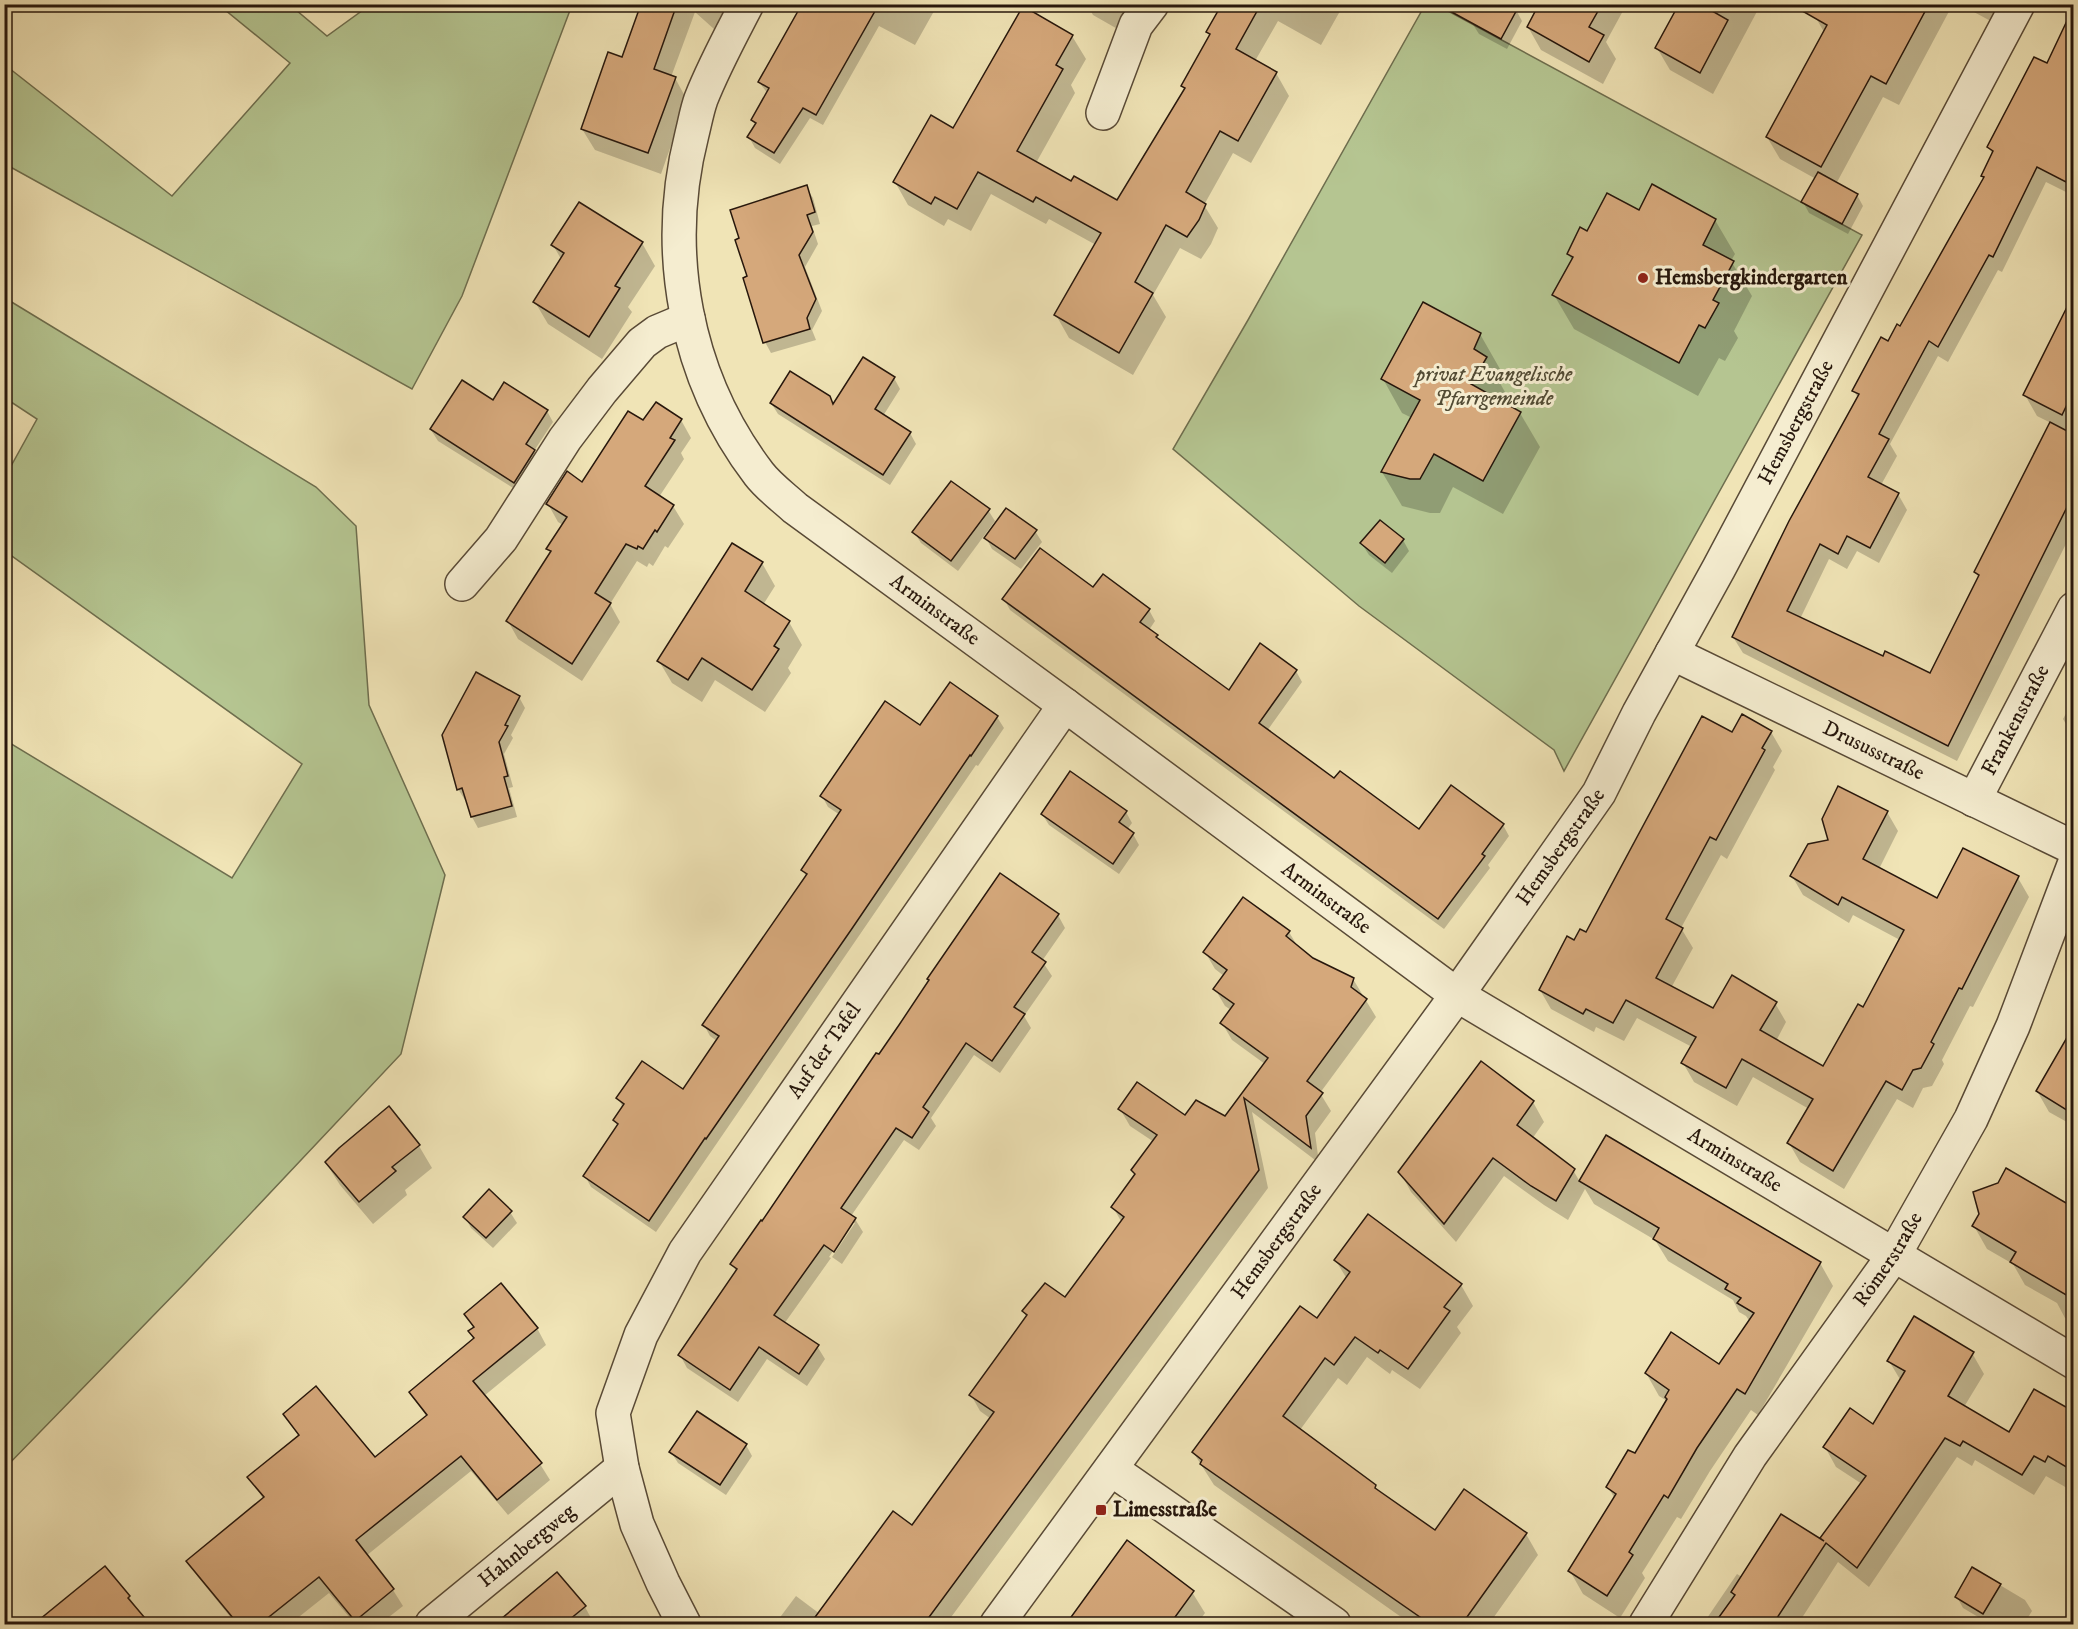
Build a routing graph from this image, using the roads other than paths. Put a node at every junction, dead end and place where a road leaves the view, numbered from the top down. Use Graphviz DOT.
graph roads {
  1 [pos="747,4"];
  2 [pos="1152,4"];
  3 [pos="2018,4"];
  4 [pos="1103,113"];
  5 [pos="688,319"];
  6 [pos="462,584"];
  7 [pos="2073,609"];
  8 [pos="1672,653"];
  9 [pos="1065,705"];
  10 [pos="1974,800"];
  11 [pos="2073,848"];
  12 [pos="2073,865"];
  13 [pos="1457,995"];
  14 [pos="1894,1255"];
  15 [pos="2073,1362"];
  16 [pos="622,1468"];
  17 [pos="1111,1469"];
  18 [pos="432,1624"];
  19 [pos="684,1624"];
  20 [pos="997,1624"];
  21 [pos="1334,1624"];
  22 [pos="1646,1624"];
  1 -- 5 [label="street, Arminstraße"];
  2 -- 4 [label="street"];
  3 -- 8 [label="street, Hemsbergstraße"];
  5 -- 6 [label="street"];
  5 -- 9 [label="street, Arminstraße"];
  7 -- 10 [label="street, Frankenstraße"];
  8 -- 10 [label="street, Drususstraße"];
  8 -- 13 [label="street, Hemsbergstraße"];
  9 -- 13 [label="street, Arminstraße"];
  9 -- 16 [label="street, Auf der Tafel"];
  10 -- 11 [label="street, Drususstraße"];
  12 -- 14 [label="street, Römerstraße"];
  13 -- 14 [label="street, Arminstraße"];
  13 -- 17 [label="street, Hemsbergstraße"];
  14 -- 15 [label="street, Arminstraße"];
  14 -- 22 [label="street, Römerstraße"];
  16 -- 18 [label="street, Hahnbergweg"];
  16 -- 19 [label="street"];
  17 -- 20 [label="street, Hemsbergstraße"];
  17 -- 21 [label="street"];
}
